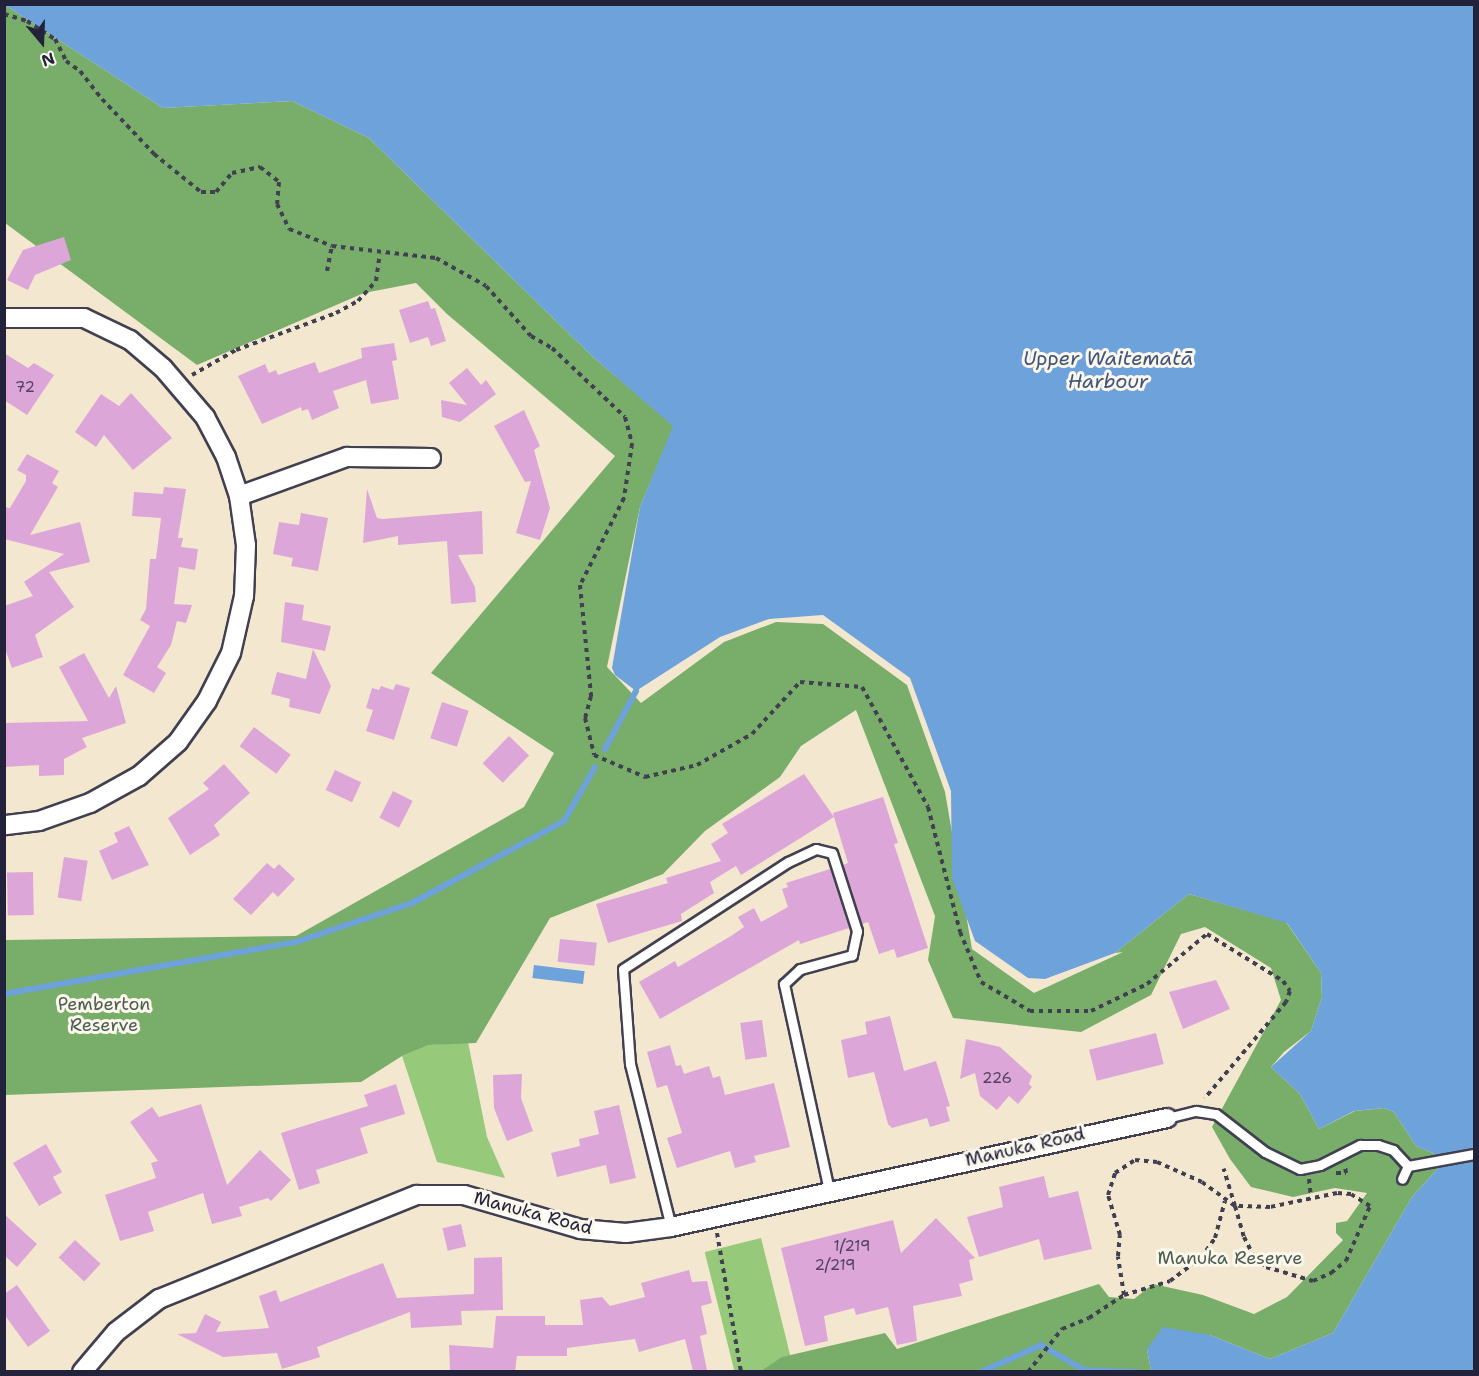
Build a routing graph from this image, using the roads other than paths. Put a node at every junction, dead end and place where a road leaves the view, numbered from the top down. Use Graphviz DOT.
graph roads {
  1 [pos="4,318"];
  2 [pos="430,458"];
  3 [pos="239,496"];
  4 [pos="4,825"];
  5 [pos="1167,1119"];
  6 [pos="1474,1154"];
  7 [pos="1408,1166"];
  8 [pos="1402,1179"];
  9 [pos="829,1191"];
  10 [pos="670,1227"];
  11 [pos="82,1371"];
  1 -- 3 [label="street"];
  2 -- 3 [label="street"];
  3 -- 4 [label="street"];
  5 -- 7 [label="lane"];
  5 -- 9 [label="street, Manuka Road"];
  6 -- 7 [label="lane"];
  7 -- 8 [label="lane"];
  9 -- 10 [label="street, Manuka Road"];
  9 -- 10 [label="lane"];
  10 -- 11 [label="street, Manuka Road"];
}
